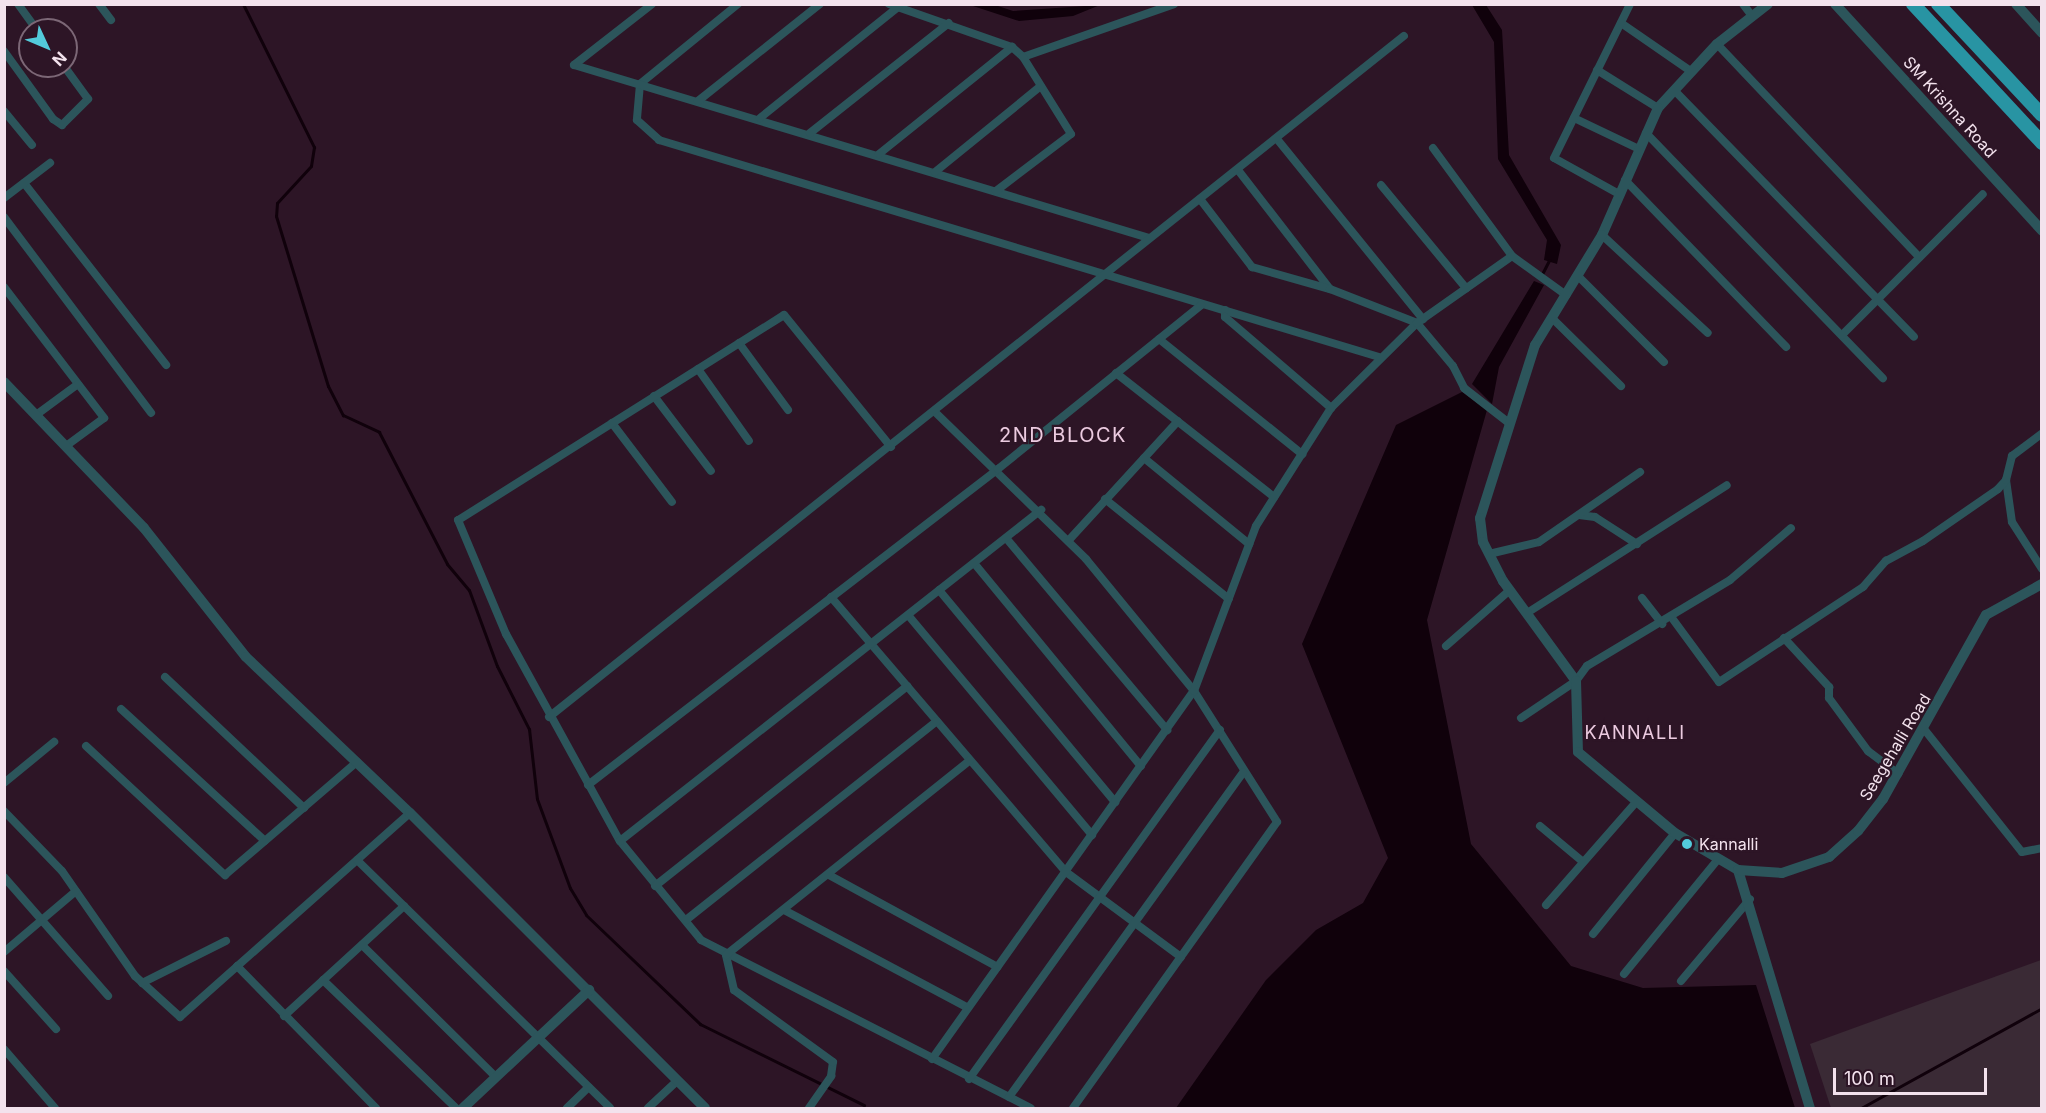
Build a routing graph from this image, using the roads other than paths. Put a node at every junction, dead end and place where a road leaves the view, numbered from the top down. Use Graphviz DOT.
graph roads {
  1 [pos="18,4"];
  2 [pos="99,4"];
  3 [pos="652,4"];
  4 [pos="738,4"];
  5 [pos="820,4"];
  6 [pos="1174,4"];
  7 [pos="1630,4"];
  8 [pos="1743,4"];
  9 [pos="1768,4"];
  10 [pos="1835,4"];
  11 [pos="1913,4"];
  12 [pos="1938,4"];
  13 [pos="2016,4"];
  14 [pos="893,6"];
  15 [pos="1752,16"];
  16 [pos="28,18"];
  17 [pos="111,20"];
  18 [pos="949,23"];
  19 [pos="1621,23"];
  20 [pos="2042,33"];
  21 [pos="1404,36"];
  22 [pos="1717,44"];
  23 [pos="1012,47"];
  24 [pos="4,51"];
  25 [pos="1023,57"];
  26 [pos="18,70"];
  27 [pos="1597,70"];
  28 [pos="1692,72"];
  29 [pos="23,78"];
  30 [pos="73,78"];
  31 [pos="640,84"];
  32 [pos="1041,86"];
  33 [pos="1674,90"];
  34 [pos="698,101"];
  35 [pos="1658,108"];
  36 [pos="4,111"];
  37 [pos="2042,115"];
  38 [pos="760,118"];
  39 [pos="1574,118"];
  40 [pos="810,133"];
  41 [pos="1646,133"];
  42 [pos="1277,139"];
  43 [pos="2042,143"];
  44 [pos="32,145"];
  45 [pos="1433,148"];
  46 [pos="1639,149"];
  47 [pos="879,154"];
  48 [pos="50,163"];
  49 [pos="1238,170"];
  50 [pos="935,172"];
  51 [pos="1625,180"];
  52 [pos="24,183"];
  53 [pos="1381,185"];
  54 [pos="996,191"];
  55 [pos="1619,194"];
  56 [pos="1983,194"];
  57 [pos="4,198"];
  58 [pos="1200,198"];
  59 [pos="4,217"];
  60 [pos="2042,231"];
  61 [pos="1602,235"];
  62 [pos="1149,237"];
  63 [pos="1512,256"];
  64 [pos="1919,257"];
  65 [pos="1103,273"];
  66 [pos="1577,275"];
  67 [pos="4,288"];
  68 [pos="1466,288"];
  69 [pos="1330,289"];
  70 [pos="1566,295"];
  71 [pos="1879,298"];
  72 [pos="1201,305"];
  73 [pos="1225,310"];
  74 [pos="1552,318"];
  75 [pos="1420,321"];
  76 [pos="1708,333"];
  77 [pos="1842,335"];
  78 [pos="1914,337"];
  79 [pos="1159,339"];
  80 [pos="740,342"];
  81 [pos="1786,347"];
  82 [pos="1379,357"];
  83 [pos="1664,362"];
  84 [pos="166,365"];
  85 [pos="698,369"];
  86 [pos="1116,373"];
  87 [pos="1883,378"];
  88 [pos="4,382"];
  89 [pos="78,384"];
  90 [pos="1621,386"];
  91 [pos="654,396"];
  92 [pos="1331,408"];
  93 [pos="788,410"];
  94 [pos="935,412"];
  95 [pos="151,413"];
  96 [pos="36,415"];
  97 [pos="1178,421"];
  98 [pos="612,423"];
  99 [pos="1509,423"];
  100 [pos="2042,433"];
  101 [pos="749,441"];
  102 [pos="66,446"];
  103 [pos="891,447"];
  104 [pos="1302,454"];
  105 [pos="1144,458"];
  106 [pos="998,469"];
  107 [pos="711,471"];
  108 [pos="1640,472"];
  109 [pos="2006,480"];
  110 [pos="1727,485"];
  111 [pos="1274,497"];
  112 [pos="1106,499"];
  113 [pos="672,502"];
  114 [pos="1041,510"];
  115 [pos="1579,515"];
  116 [pos="1791,528"];
  117 [pos="1006,538"];
  118 [pos="1069,540"];
  119 [pos="1249,544"];
  120 [pos="1637,544"];
  121 [pos="1489,554"];
  122 [pos="974,563"];
  123 [pos="2042,569"];
  124 [pos="2042,584"];
  125 [pos="939,590"];
  126 [pos="1510,590"];
  127 [pos="831,597"];
  128 [pos="1642,598"];
  129 [pos="1228,599"];
  130 [pos="1527,613"];
  131 [pos="908,615"];
  132 [pos="1672,618"];
  133 [pos="1662,624"];
  134 [pos="1784,638"];
  135 [pos="871,644"];
  136 [pos="1446,646"];
  137 [pos="165,677"];
  138 [pos="1576,681"];
  139 [pos="907,686"];
  140 [pos="1194,691"];
  141 [pos="121,709"];
  142 [pos="549,717"];
  143 [pos="1521,718"];
  144 [pos="937,721"];
  145 [pos="1924,729"];
  146 [pos="1167,730"];
  147 [pos="1220,730"];
  148 [pos="54,742"];
  149 [pos="86,746"];
  150 [pos="970,760"];
  151 [pos="357,762"];
  152 [pos="1141,766"];
  153 [pos="1243,772"];
  154 [pos="1898,774"];
  155 [pos="4,783"];
  156 [pos="588,785"];
  157 [pos="1637,801"];
  158 [pos="1115,802"];
  159 [pos="304,808"];
  160 [pos="4,811"];
  161 [pos="410,813"];
  162 [pos="1540,826"];
  163 [pos="1675,832"];
  164 [pos="1092,835"];
  165 [pos="620,841"];
  166 [pos="265,842"];
  167 [pos="2042,848"];
  168 [pos="1718,859"];
  169 [pos="357,860"];
  170 [pos="1582,861"];
  171 [pos="1738,870"];
  172 [pos="1066,872"];
  173 [pos="829,875"];
  174 [pos="4,877"];
  175 [pos="655,886"];
  176 [pos="76,891"];
  177 [pos="1100,897"];
  178 [pos="1750,898"];
  179 [pos="1546,905"];
  180 [pos="404,906"];
  181 [pos="784,910"];
  182 [pos="42,920"];
  183 [pos="686,920"];
  184 [pos="1132,921"];
  185 [pos="1593,934"];
  186 [pos="226,941"];
  187 [pos="362,945"];
  188 [pos="4,952"];
  189 [pos="726,955"];
  190 [pos="1181,957"];
  191 [pos="237,966"];
  192 [pos="998,967"];
  193 [pos="4,971"];
  194 [pos="1624,974"];
  195 [pos="323,980"];
  196 [pos="1681,981"];
  197 [pos="142,983"];
  198 [pos="589,990"];
  199 [pos="108,996"];
  200 [pos="968,1008"];
  201 [pos="284,1016"];
  202 [pos="56,1029"];
  203 [pos="540,1036"];
  204 [pos="4,1049"];
  205 [pos="932,1059"];
  206 [pos="496,1077"];
  207 [pos="969,1079"];
  208 [pos="677,1081"];
  209 [pos="589,1087"];
  210 [pos="1009,1097"];
  211 [pos="55,1108"];
  212 [pos="376,1108"];
  213 [pos="456,1108"];
  214 [pos="463,1108"];
  215 [pos="567,1108"];
  216 [pos="610,1108"];
  217 [pos="648,1108"];
  218 [pos="705,1108"];
  219 [pos="809,1108"];
  220 [pos="1031,1108"];
  221 [pos="1073,1108"];
  222 [pos="1810,1108"];
  1 -- 16 [label="street"];
  2 -- 17 [label="street"];
  3 -- 31 [label="street"];
  4 -- 31 [label="street"];
  5 -- 34 [label="street"];
  6 -- 25 [label="street"];
  7 -- 19 [label="street"];
  8 -- 15 [label="street"];
  9 -- 15 [label="street"];
  10 -- 60 [label="street, SM Krishna Road"];
  11 -- 43 [label="highway"];
  12 -- 37 [label="highway"];
  13 -- 20 [label="street"];
  14 -- 18 [label="street"];
  14 -- 38 [label="street"];
  15 -- 22 [label="street"];
  18 -- 23 [label="street"];
  18 -- 40 [label="street"];
  19 -- 27 [label="street"];
  19 -- 28 [label="street"];
  21 -- 42 [label="street"];
  22 -- 28 [label="street"];
  22 -- 64 [label="street"];
  23 -- 25 [label="street"];
  23 -- 47 [label="street"];
  24 -- 26 [label="street"];
  25 -- 32 [label="street"];
  27 -- 35 [label="street"];
  27 -- 39 [label="street"];
  28 -- 33 [label="street"];
  29 -- 30 [label="street"];
  31 -- 34 [label="street"];
  31 -- 65 [label="street"];
  32 -- 50 [label="street"];
  32 -- 54 [label="street"];
  33 -- 35 [label="street"];
  33 -- 71 [label="street"];
  34 -- 38 [label="street"];
  35 -- 41 [label="street"];
  36 -- 44 [label="street"];
  38 -- 40 [label="street"];
  39 -- 46 [label="street"];
  39 -- 55 [label="street"];
  40 -- 47 [label="street"];
  41 -- 46 [label="street"];
  41 -- 77 [label="street"];
  42 -- 49 [label="street"];
  42 -- 75 [label="street"];
  45 -- 63 [label="street"];
  46 -- 51 [label="street"];
  47 -- 50 [label="street"];
  48 -- 52 [label="street"];
  49 -- 58 [label="street"];
  49 -- 69 [label="street"];
  50 -- 54 [label="street"];
  51 -- 55 [label="street"];
  51 -- 81 [label="street"];
  52 -- 57 [label="street"];
  52 -- 84 [label="street"];
  53 -- 68 [label="street"];
  54 -- 62 [label="street"];
  55 -- 61 [label="street"];
  56 -- 64 [label="street"];
  58 -- 62 [label="street"];
  58 -- 69 [label="street"];
  59 -- 95 [label="street"];
  61 -- 66 [label="street"];
  61 -- 76 [label="street"];
  62 -- 65 [label="street"];
  63 -- 68 [label="street"];
  63 -- 70 [label="street"];
  64 -- 71 [label="street"];
  65 -- 72 [label="street"];
  65 -- 94 [label="street"];
  66 -- 70 [label="street"];
  66 -- 83 [label="street"];
  67 -- 89 [label="street"];
  68 -- 75 [label="street"];
  69 -- 75 [label="street"];
  70 -- 74 [label="street"];
  71 -- 77 [label="street"];
  71 -- 78 [label="street"];
  72 -- 73 [label="street"];
  72 -- 79 [label="street"];
  73 -- 82 [label="street"];
  73 -- 92 [label="street"];
  74 -- 90 [label="street"];
  74 -- 99 [label="street"];
  75 -- 82 [label="street"];
  75 -- 99 [label="street"];
  77 -- 87 [label="street"];
  79 -- 86 [label="street"];
  79 -- 104 [label="street"];
  80 -- 85 [label="street"];
  80 -- 93 [label="street"];
  80 -- 103 [label="street"];
  82 -- 92 [label="street"];
  85 -- 91 [label="street"];
  85 -- 101 [label="street"];
  86 -- 97 [label="street"];
  86 -- 106 [label="street"];
  88 -- 96 [label="street"];
  89 -- 96 [label="street"];
  89 -- 102 [label="street"];
  91 -- 98 [label="street"];
  91 -- 107 [label="street"];
  92 -- 104 [label="street"];
  94 -- 103 [label="street"];
  94 -- 106 [label="street"];
  96 -- 102 [label="street"];
  97 -- 105 [label="street"];
  97 -- 111 [label="street"];
  98 -- 113 [label="street"];
  98 -- 142 [label="street"];
  99 -- 121 [label="street"];
  100 -- 109 [label="street"];
  102 -- 151 [label="street"];
  103 -- 142 [label="street"];
  104 -- 111 [label="street"];
  105 -- 112 [label="street"];
  105 -- 119 [label="street"];
  106 -- 114 [label="street"];
  106 -- 127 [label="street"];
  108 -- 115 [label="street"];
  109 -- 123 [label="street"];
  109 -- 134 [label="street"];
  110 -- 120 [label="street"];
  111 -- 119 [label="street"];
  112 -- 118 [label="street"];
  112 -- 129 [label="street"];
  114 -- 117 [label="street"];
  114 -- 118 [label="street"];
  115 -- 120 [label="street"];
  115 -- 121 [label="street"];
  116 -- 132 [label="street"];
  117 -- 122 [label="street"];
  117 -- 146 [label="street"];
  118 -- 140 [label="street"];
  119 -- 129 [label="street"];
  120 -- 130 [label="street"];
  121 -- 126 [label="street"];
  122 -- 125 [label="street"];
  122 -- 152 [label="street"];
  124 -- 145 [label="street, Seegehalli Road"];
  125 -- 131 [label="street"];
  125 -- 158 [label="street"];
  126 -- 130 [label="street"];
  126 -- 136 [label="street"];
  127 -- 135 [label="street"];
  127 -- 156 [label="street"];
  128 -- 133 [label="street"];
  129 -- 140 [label="street"];
  130 -- 138 [label="street"];
  131 -- 135 [label="street"];
  131 -- 164 [label="street"];
  132 -- 133 [label="street"];
  132 -- 134 [label="street"];
  133 -- 138 [label="street"];
  134 -- 154 [label="street"];
  135 -- 139 [label="street"];
  135 -- 165 [label="street"];
  137 -- 159 [label="street"];
  138 -- 143 [label="street"];
  138 -- 157 [label="street"];
  139 -- 144 [label="street"];
  139 -- 175 [label="street"];
  140 -- 146 [label="street"];
  140 -- 147 [label="street"];
  141 -- 166 [label="street"];
  142 -- 156 [label="street"];
  144 -- 150 [label="street"];
  144 -- 183 [label="street"];
  145 -- 154 [label="street, Seegehalli Road"];
  145 -- 167 [label="street"];
  146 -- 152 [label="street"];
  147 -- 153 [label="street"];
  147 -- 177 [label="street"];
  148 -- 155 [label="street"];
  149 -- 166 [label="street"];
  150 -- 172 [label="street"];
  150 -- 173 [label="street"];
  151 -- 159 [label="street"];
  151 -- 161 [label="street"];
  152 -- 158 [label="street"];
  153 -- 184 [label="street"];
  153 -- 190 [label="street"];
  154 -- 171 [label="street, Seegehalli Road"];
  156 -- 165 [label="street"];
  157 -- 163 [label="street"];
  157 -- 170 [label="street"];
  158 -- 164 [label="street"];
  159 -- 166 [label="street"];
  160 -- 176 [label="street"];
  161 -- 169 [label="street"];
  161 -- 198 [label="street"];
  162 -- 170 [label="street"];
  163 -- 168 [label="street"];
  163 -- 185 [label="street"];
  164 -- 172 [label="street"];
  165 -- 175 [label="street"];
  168 -- 171 [label="street"];
  168 -- 194 [label="street"];
  169 -- 180 [label="street"];
  169 -- 191 [label="street"];
  170 -- 179 [label="street"];
  171 -- 178 [label="street"];
  172 -- 177 [label="street"];
  172 -- 192 [label="street"];
  173 -- 181 [label="street"];
  173 -- 192 [label="street"];
  174 -- 182 [label="street"];
  175 -- 183 [label="street"];
  176 -- 182 [label="street"];
  176 -- 197 [label="street"];
  177 -- 184 [label="street"];
  177 -- 207 [label="street"];
  178 -- 196 [label="street"];
  178 -- 222 [label="street"];
  180 -- 187 [label="street"];
  180 -- 203 [label="street"];
  181 -- 189 [label="street"];
  181 -- 200 [label="street"];
  182 -- 188 [label="street"];
  182 -- 199 [label="street"];
  183 -- 189 [label="street"];
  184 -- 190 [label="street"];
  184 -- 210 [label="street"];
  186 -- 197 [label="street"];
  187 -- 195 [label="street"];
  187 -- 206 [label="street"];
  189 -- 205 [label="street"];
  189 -- 219 [label="street"];
  190 -- 221 [label="street"];
  191 -- 197 [label="street"];
  191 -- 201 [label="street"];
  192 -- 200 [label="street"];
  193 -- 202 [label="street"];
  195 -- 201 [label="street"];
  195 -- 213 [label="street"];
  198 -- 203 [label="street"];
  198 -- 208 [label="street"];
  200 -- 205 [label="street"];
  201 -- 212 [label="street"];
  203 -- 206 [label="street"];
  203 -- 209 [label="street"];
  204 -- 211 [label="street"];
  205 -- 207 [label="street"];
  206 -- 214 [label="street"];
  207 -- 210 [label="street"];
  208 -- 217 [label="street"];
  208 -- 218 [label="street"];
  209 -- 215 [label="street"];
  209 -- 216 [label="street"];
  210 -- 220 [label="street"];
}
